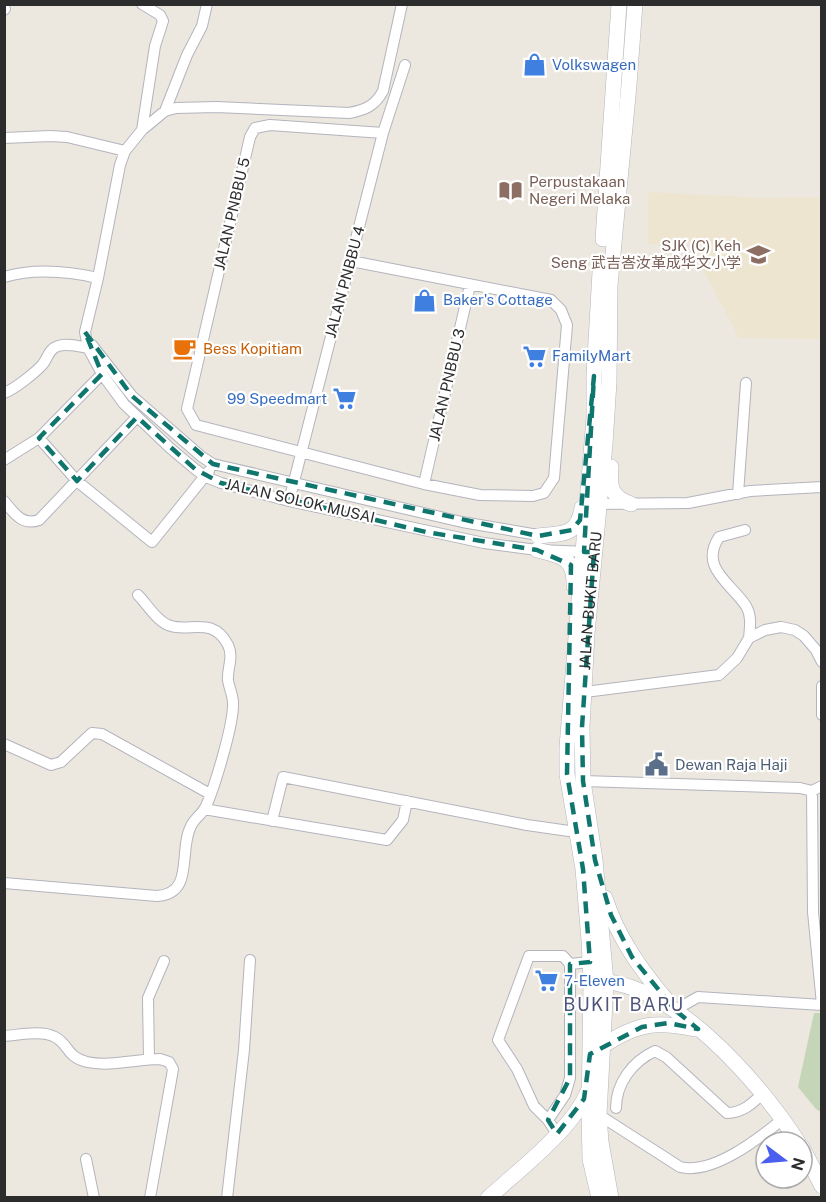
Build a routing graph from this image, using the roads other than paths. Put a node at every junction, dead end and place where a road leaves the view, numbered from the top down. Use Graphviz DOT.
graph roads {
  1 [pos="142,4"];
  2 [pos="207,4"];
  3 [pos="402,4"];
  4 [pos="620,4"];
  5 [pos="635,4"];
  6 [pos="405,65"];
  7 [pos="165,111"];
  8 [pos="142,130"];
  9 [pos="383,133"];
  10 [pos="4,138"];
  11 [pos="125,151"];
  12 [pos="351,261"];
  13 [pos="4,277"];
  14 [pos="98,278"];
  15 [pos="470,285"];
  16 [pos="85,332"];
  17 [pos="88,348"];
  18 [pos="609,353"];
  19 [pos="102,374"];
  20 [pos="594,376"];
  21 [pos="746,383"];
  22 [pos="4,393"];
  23 [pos="136,417"];
  24 [pos="39,438"];
  25 [pos="300,454"];
  26 [pos="4,460"];
  27 [pos="213,464"];
  28 [pos="206,477"];
  29 [pos="77,481"];
  30 [pos="293,484"];
  31 [pos="424,484"];
  32 [pos="822,487"];
  33 [pos="738,494"];
  34 [pos="4,501"];
  35 [pos="289,501"];
  36 [pos="594,504"];
  37 [pos="631,504"];
  38 [pos="745,531"];
  39 [pos="537,543"];
  40 [pos="590,545"];
  41 [pos="138,595"];
  42 [pos="749,638"];
  43 [pos="822,662"];
  44 [pos="822,686"];
  45 [pos="585,692"];
  46 [pos="570,708"];
  47 [pos="822,715"];
  48 [pos="4,744"];
  49 [pos="584,781"];
  50 [pos="817,789"];
  51 [pos="210,794"];
  52 [pos="407,801"];
  53 [pos="204,809"];
  54 [pos="272,821"];
  55 [pos="583,829"];
  56 [pos="595,860"];
  57 [pos="4,883"];
  58 [pos="250,960"];
  59 [pos="164,961"];
  60 [pos="590,962"];
  61 [pos="570,964"];
  62 [pos="599,981"];
  63 [pos="822,1004"];
  64 [pos="675,1010"];
  65 [pos="698,1029"];
  66 [pos="4,1036"];
  67 [pos="604,1045"];
  68 [pos="149,1059"];
  69 [pos="589,1086"];
  70 [pos="762,1094"];
  71 [pos="616,1108"];
  72 [pos="599,1115"];
  73 [pos="783,1119"];
  74 [pos="548,1120"];
  75 [pos="790,1130"];
  76 [pos="557,1134"];
  77 [pos="86,1159"];
  78 [pos="814,1170"];
  79 [pos="822,1186"];
  80 [pos="94,1197"];
  81 [pos="150,1197"];
  82 [pos="227,1197"];
  83 [pos="488,1197"];
  84 [pos="599,1197"];
  85 [pos="611,1197"];
  1 -- 8 [label="street"];
  2 -- 7 [label="street"];
  3 -- 7 [label="street"];
  4 -- 20 [label="main road, JALAN BUKIT BARU"];
  5 -- 18 [label="main road, JALAN BUKIT BARU"];
  6 -- 9 [label="street, JALAN PNBBU 4"];
  7 -- 8 [label="street, JALAN SOLOK MUSAI"];
  8 -- 11 [label="street, JALAN SOLOK MUSAI"];
  9 -- 12 [label="street, JALAN PNBBU 4"];
  9 -- 25 [label="street, JALAN PNBBU 5"];
  10 -- 11 [label="street"];
  11 -- 14 [label="street, JALAN SOLOK MUSAI"];
  12 -- 15 [label="street"];
  12 -- 25 [label="street, JALAN PNBBU 4"];
  13 -- 14 [label="street"];
  14 -- 16 [label="street, JALAN SOLOK MUSAI"];
  15 -- 31 [label="street, JALAN PNBBU 3"];
  15 -- 31 [label="street"];
  16 -- 17 [label="street, JALAN SOLOK MUSAI"];
  16 -- 27 [label="street, JALAN SOLOK MUSAI"];
  17 -- 19 [label="street, JALAN SOLOK MUSAI"];
  17 -- 22 [label="street"];
  18 -- 36 [label="main road, JALAN BUKIT BARU"];
  18 -- 37 [label="main road"];
  19 -- 23 [label="street, JALAN SOLOK MUSAI"];
  19 -- 24 [label="street"];
  20 -- 36 [label="main road, JALAN BUKIT BARU"];
  20 -- 39 [label="main road"];
  21 -- 33 [label="street"];
  23 -- 28 [label="street, JALAN SOLOK MUSAI"];
  23 -- 29 [label="street"];
  24 -- 26 [label="street"];
  24 -- 29 [label="street"];
  25 -- 30 [label="street, JALAN PNBBU 4"];
  25 -- 31 [label="street"];
  27 -- 28 [label="street"];
  27 -- 30 [label="street, JALAN SOLOK MUSAI"];
  28 -- 29 [label="street"];
  28 -- 35 [label="street, JALAN SOLOK MUSAI"];
  29 -- 34 [label="street"];
  30 -- 35 [label="street, JALAN PNBBU 4"];
  30 -- 39 [label="street, JALAN SOLOK MUSAI"];
  32 -- 33 [label="street"];
  33 -- 37 [label="street"];
  35 -- 39 [label="street, JALAN SOLOK MUSAI"];
  36 -- 37 [label="street"];
  36 -- 40 [label="main road, JALAN BUKIT BARU"];
  38 -- 42 [label="street"];
  39 -- 40 [label="street, JALAN SOLOK MUSAI"];
  39 -- 46 [label="main road"];
  40 -- 45 [label="main road, JALAN BUKIT BARU"];
  40 -- 46 [label="main road, JALAN BUKIT BARU"];
  41 -- 51 [label="street"];
  42 -- 43 [label="street"];
  42 -- 45 [label="street"];
  44 -- 47 [label="street"];
  45 -- 49 [label="main road, JALAN BUKIT BARU"];
  46 -- 55 [label="main road, JALAN BUKIT BARU"];
  48 -- 51 [label="street"];
  49 -- 50 [label="street"];
  49 -- 55 [label="main road, JALAN BUKIT BARU"];
  50 -- 63 [label="street"];
  51 -- 53 [label="street"];
  52 -- 54 [label="street"];
  52 -- 54 [label="street"];
  52 -- 55 [label="street"];
  53 -- 54 [label="street"];
  53 -- 57 [label="street"];
  55 -- 56 [label="main road, JALAN BUKIT BARU"];
  55 -- 60 [label="main road, JALAN BUKIT BARU"];
  56 -- 62 [label="main road, JALAN BUKIT BARU"];
  56 -- 64 [label="main road"];
  58 -- 82 [label="street"];
  59 -- 68 [label="street"];
  60 -- 61 [label="street"];
  60 -- 62 [label="main road, JALAN BUKIT BARU"];
  61 -- 74 [label="street"];
  61 -- 74 [label="street"];
  62 -- 64 [label="main road"];
  62 -- 67 [label="main road, JALAN BUKIT BARU"];
  62 -- 69 [label="main road, JALAN BUKIT BARU"];
  63 -- 64 [label="street"];
  64 -- 65 [label="main road"];
  65 -- 67 [label="main road"];
  65 -- 70 [label="main road"];
  66 -- 68 [label="street"];
  67 -- 72 [label="main road, JALAN BUKIT BARU"];
  68 -- 81 [label="street"];
  69 -- 76 [label="main road"];
  69 -- 84 [label="main road, JALAN BUKIT BARU"];
  70 -- 71 [label="street"];
  70 -- 73 [label="main road"];
  72 -- 73 [label="street"];
  72 -- 85 [label="main road, JALAN BUKIT BARU"];
  73 -- 75 [label="main road"];
  74 -- 76 [label="street"];
  76 -- 83 [label="main road"];
  77 -- 80 [label="street"];
  78 -- 79 [label="main road"];
}
